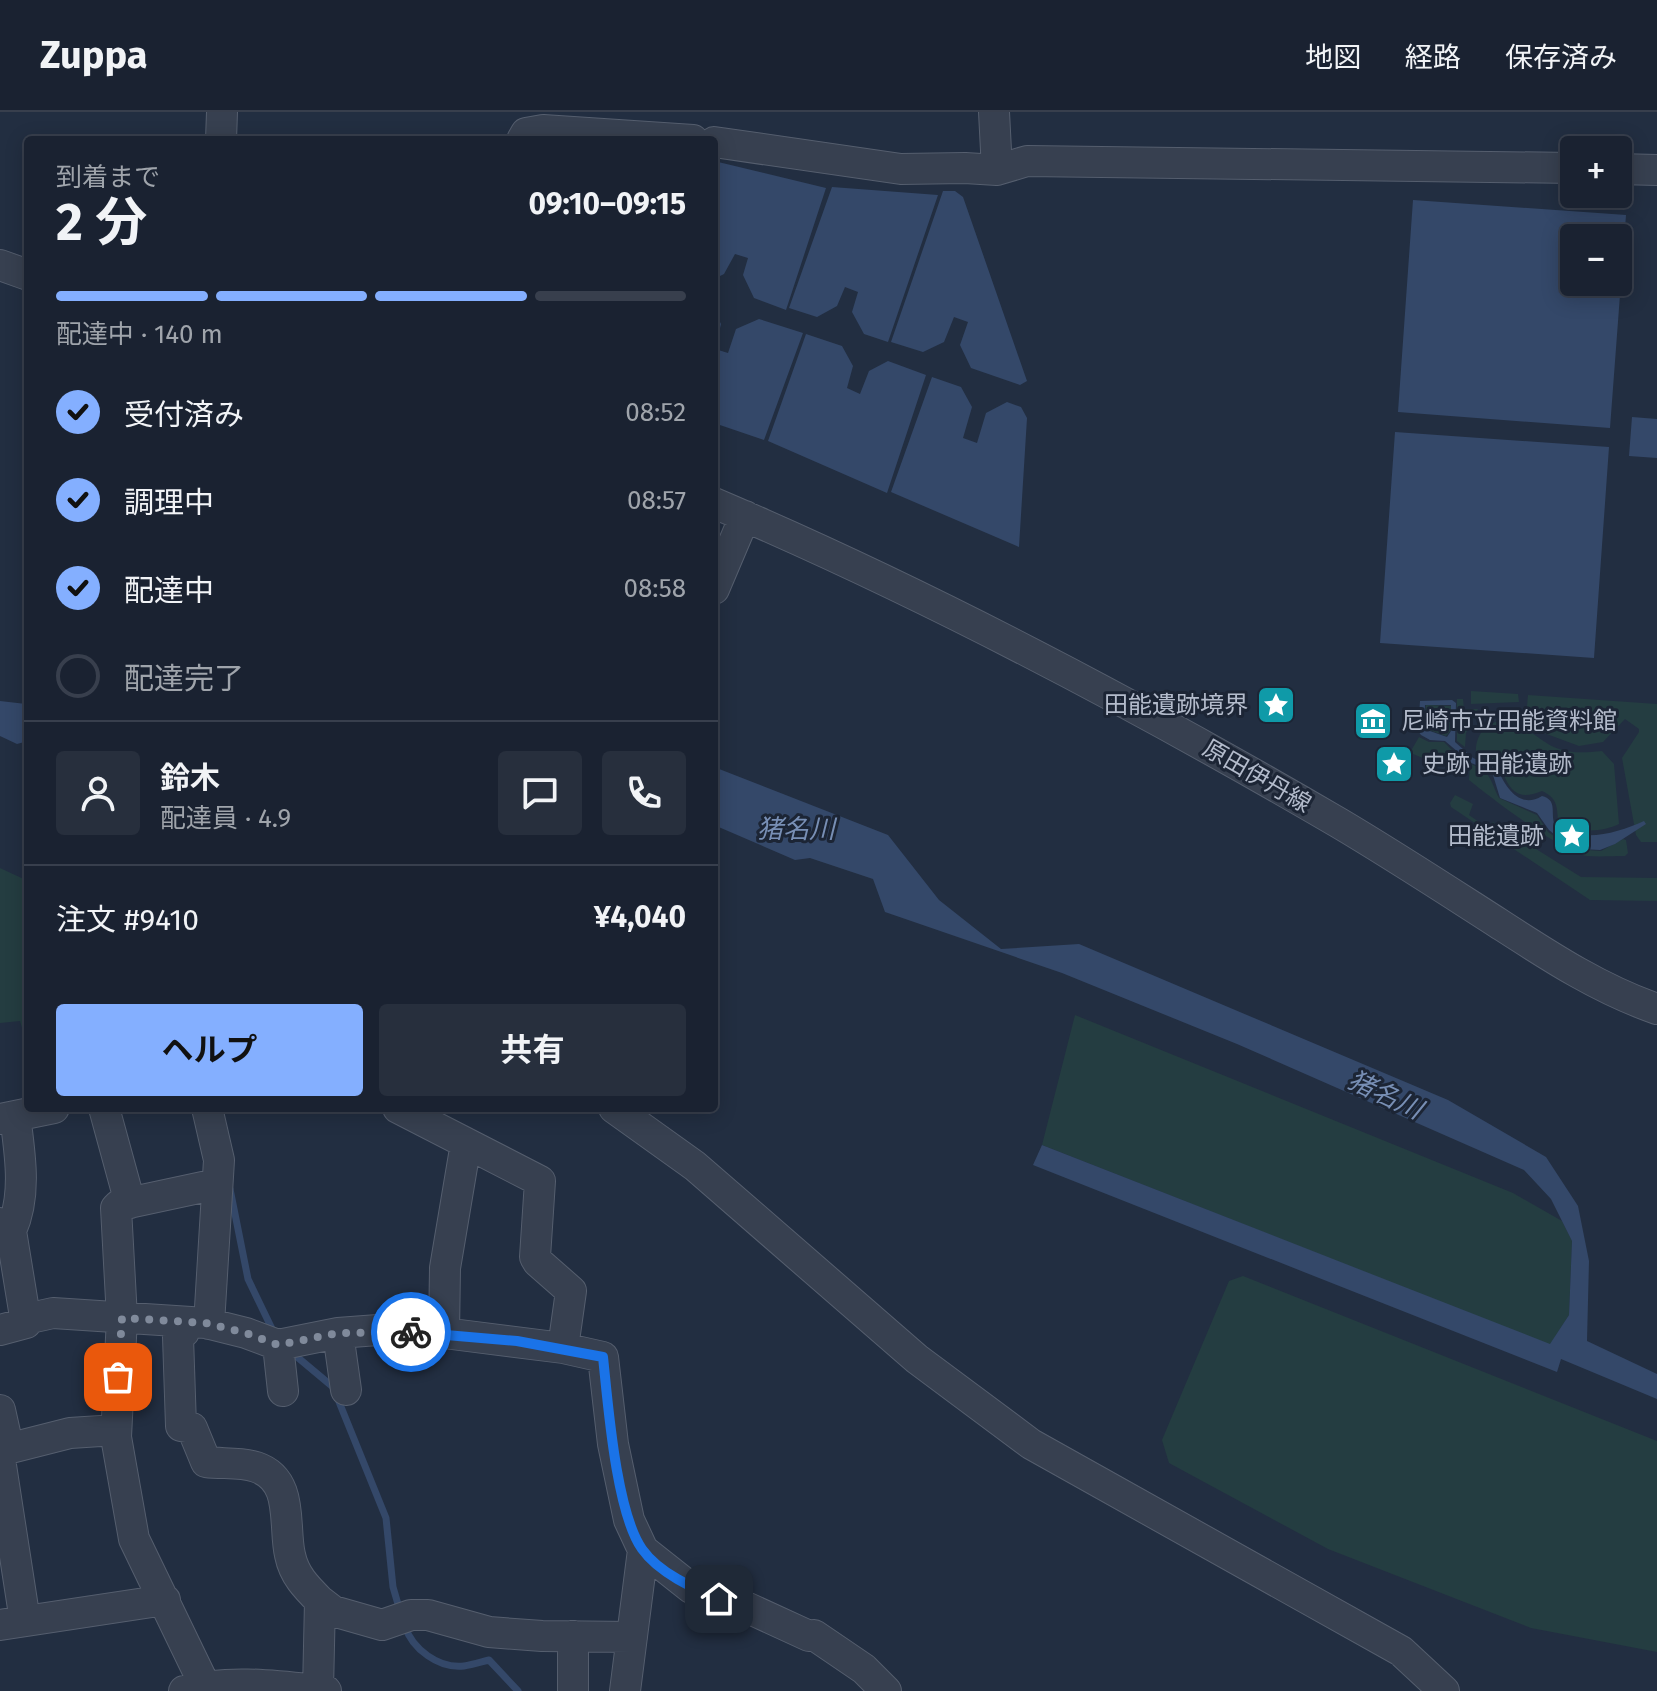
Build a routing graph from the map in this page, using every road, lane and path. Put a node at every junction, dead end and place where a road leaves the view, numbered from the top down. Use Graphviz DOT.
graph roads {
  1 [pos="222,112"];
  2 [pos="994,112"];
  3 [pos="221,136"];
  4 [pos="524,136"];
  5 [pos="633,136"];
  6 [pos="718,143"];
  7 [pos="1560,168"];
  8 [pos="1632,169"];
  9 [pos="997,170"];
  10 [pos="1657,170"];
  11 [pos="0,265"];
  12 [pos="24,274"];
  13 [pos="718,505"];
  14 [pos="745,516"];
  15 [pos="718,580"];
  16 [pos="1657,1009"];
  17 [pos="35,1112"];
  18 [pos="105,1112"];
  19 [pos="208,1112"];
  20 [pos="406,1112"];
  21 [pos="620,1112"];
  22 [pos="7,1118"];
  23 [pos="466,1143"];
  24 [pos="217,1184"];
  25 [pos="130,1203"];
  26 [pos="6,1227"];
  27 [pos="122,1318"];
  28 [pos="197,1323"];
  29 [pos="13,1325"];
  30 [pos="338,1333"];
  31 [pos="444,1333"];
  32 [pos="278,1345"];
  33 [pos="563,1348"];
  34 [pos="346,1390"];
  35 [pos="283,1391"];
  36 [pos="0,1410"];
  37 [pos="116,1430"];
  38 [pos="7,1449"];
  39 [pos="643,1550"];
  40 [pos="165,1600"];
  41 [pos="320,1601"];
  42 [pos="13,1623"];
  43 [pos="573,1636"];
  44 [pos="632,1637"];
  45 [pos="194,1688"];
  46 [pos="318,1690"];
  47 [pos="326,1691"];
  48 [pos="573,1691"];
  49 [pos="625,1691"];
  50 [pos="886,1691"];
  51 [pos="1444,1691"];
  1 -- 3 [label="street"];
  2 -- 9 [label="street"];
  4 -- 5 [label="street"];
  6 -- 9 [label="street"];
  7 -- 9 [label="street"];
  8 -- 10 [label="street"];
  11 -- 12 [label="street"];
  13 -- 14 [label="street, 原田伊丹線"];
  14 -- 15 [label="street"];
  14 -- 16 [label="street, 原田伊丹線"];
  17 -- 22 [label="street"];
  18 -- 25 [label="street"];
  19 -- 24 [label="street"];
  20 -- 23 [label="street"];
  21 -- 51 [label="street"];
  22 -- 26 [label="street"];
  23 -- 31 [label="street"];
  23 -- 33 [label="street"];
  24 -- 25 [label="street"];
  24 -- 28 [label="street"];
  25 -- 27 [label="street"];
  26 -- 29 [label="street"];
  27 -- 28 [label="street"];
  27 -- 29 [label="street"];
  27 -- 37 [label="street"];
  28 -- 32 [label="street"];
  28 -- 41 [label="street"];
  30 -- 31 [label="street"];
  30 -- 32 [label="street"];
  30 -- 34 [label="street"];
  31 -- 33 [label="street"];
  32 -- 35 [label="street"];
  33 -- 39 [label="street"];
  36 -- 38 [label="street"];
  37 -- 38 [label="street"];
  37 -- 40 [label="street"];
  38 -- 42 [label="street"];
  39 -- 44 [label="street"];
  39 -- 50 [label="street"];
  40 -- 42 [label="street"];
  40 -- 45 [label="street"];
  41 -- 43 [label="street"];
  41 -- 46 [label="street"];
  43 -- 44 [label="street"];
  43 -- 48 [label="street"];
  44 -- 49 [label="street"];
  45 -- 46 [label="street"];
  46 -- 47 [label="street"];
}
